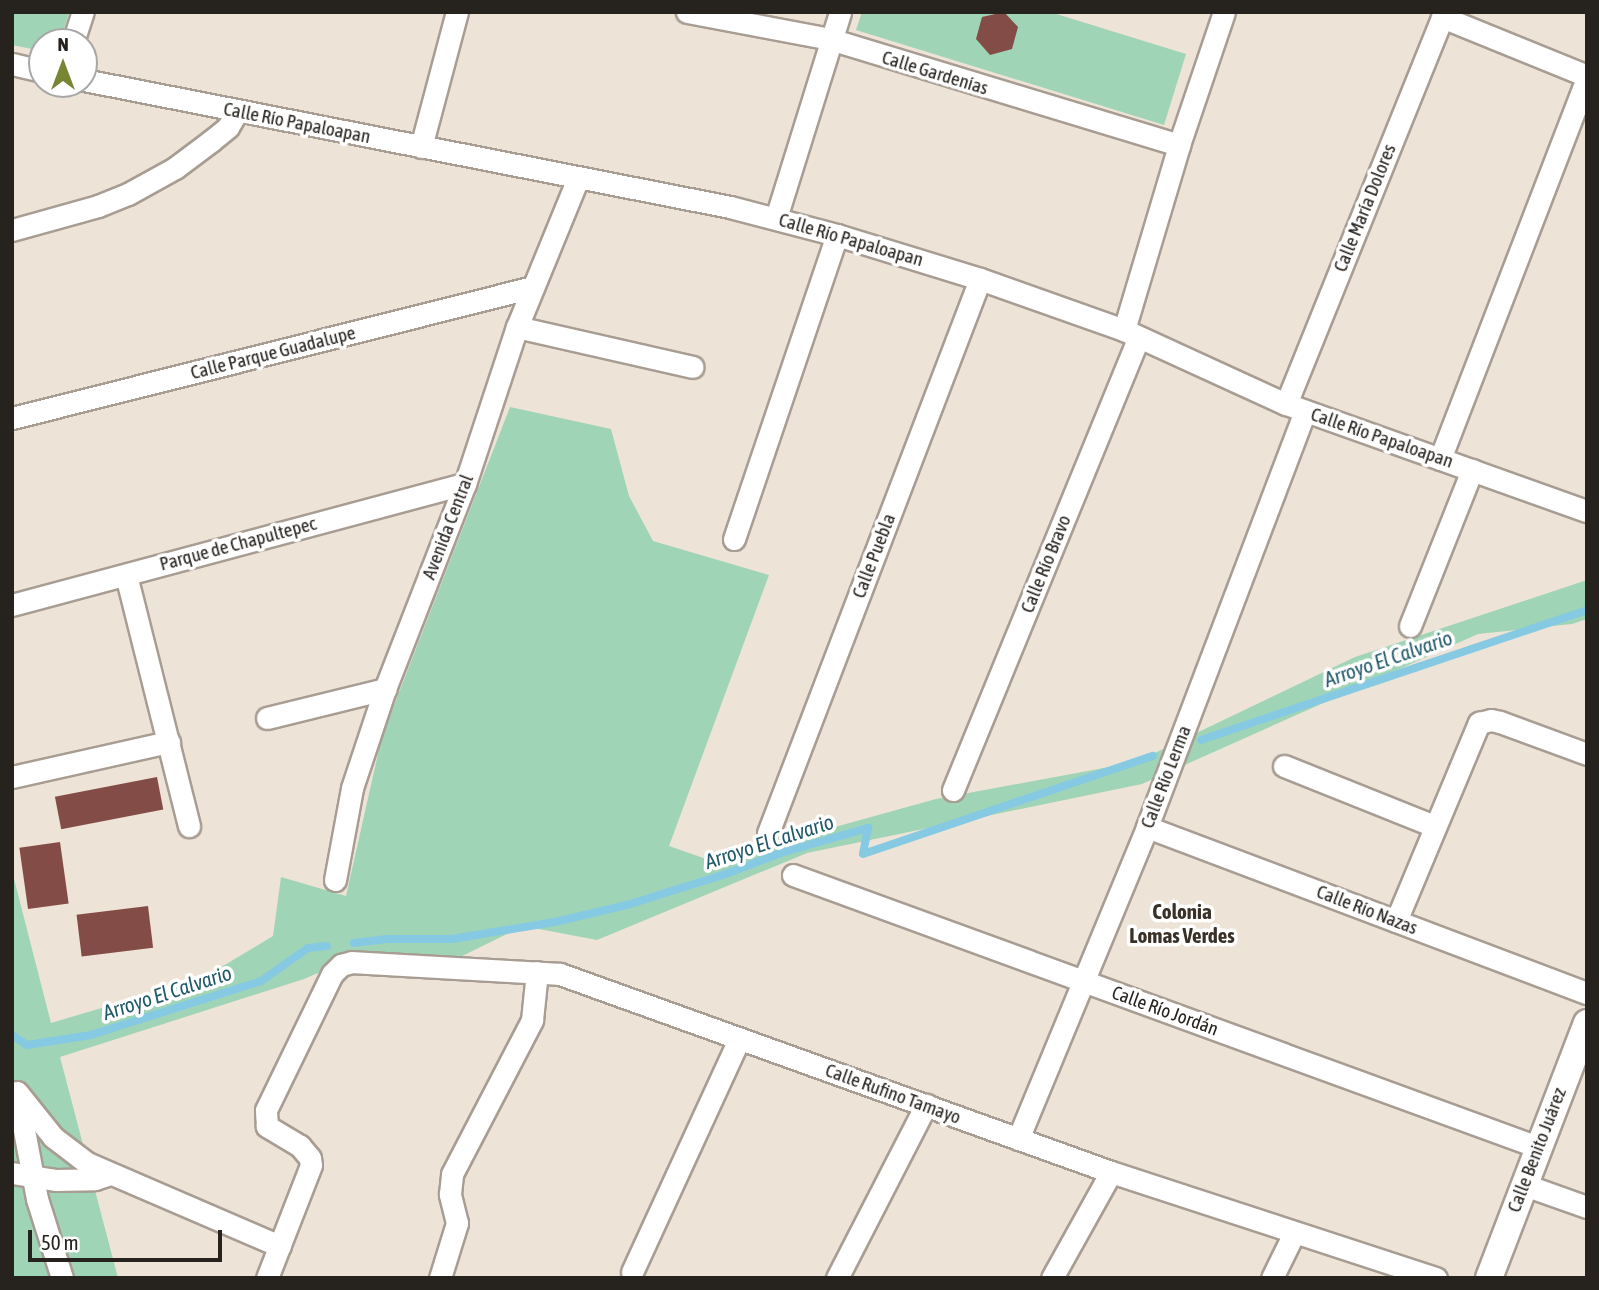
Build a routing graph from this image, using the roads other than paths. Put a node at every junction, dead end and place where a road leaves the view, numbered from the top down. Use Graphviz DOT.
graph roads {
  1 [pos="457,12"];
  2 [pos="687,12"];
  3 [pos="840,12"];
  4 [pos="1224,12"];
  5 [pos="1443,14"];
  6 [pos="830,40"];
  7 [pos="1587,77"];
  8 [pos="98,83"];
  9 [pos="237,111"];
  10 [pos="1179,145"];
  11 [pos="421,147"];
  12 [pos="578,178"];
  13 [pos="776,218"];
  14 [pos="12,230"];
  15 [pos="837,235"];
  16 [pos="980,279"];
  17 [pos="533,287"];
  18 [pos="517,327"];
  19 [pos="1131,334"];
  20 [pos="692,368"];
  21 [pos="1295,408"];
  22 [pos="12,418"];
  23 [pos="1440,458"];
  24 [pos="1472,470"];
  25 [pos="465,484"];
  26 [pos="1587,511"];
  27 [pos="734,539"];
  28 [pos="126,575"];
  29 [pos="12,605"];
  30 [pos="1410,626"];
  31 [pos="385,689"];
  32 [pos="267,718"];
  33 [pos="169,742"];
  34 [pos="1587,754"];
  35 [pos="1284,766"];
  36 [pos="12,778"];
  37 [pos="953,790"];
  38 [pos="189,826"];
  39 [pos="1434,826"];
  40 [pos="1147,827"];
  41 [pos="768,833"];
  42 [pos="793,874"];
  43 [pos="335,880"];
  44 [pos="1396,921"];
  45 [pos="537,972"];
  46 [pos="1083,981"];
  47 [pos="1587,993"];
  48 [pos="1587,1023"];
  49 [pos="739,1039"];
  50 [pos="15,1089"];
  51 [pos="926,1105"];
  52 [pos="1018,1139"];
  53 [pos="1538,1147"];
  54 [pos="1111,1172"];
  55 [pos="110,1174"];
  56 [pos="22,1175"];
  57 [pos="1522,1184"];
  58 [pos="1587,1207"];
  59 [pos="1294,1233"];
  60 [pos="280,1246"];
  61 [pos="632,1272"];
  62 [pos="62,1278"];
  63 [pos="267,1278"];
  64 [pos="440,1278"];
  65 [pos="837,1278"];
  66 [pos="1052,1278"];
  67 [pos="1272,1278"];
  68 [pos="1436,1278"];
  69 [pos="1489,1278"];
  1 -- 11 [label="street"];
  2 -- 6 [label="street, Calle Gardenías"];
  3 -- 6 [label="street"];
  4 -- 10 [label="street, Calle Río Bravo"];
  5 -- 7 [label="street"];
  5 -- 21 [label="street, Calle María Dolores"];
  6 -- 10 [label="street, Calle Gardenías"];
  6 -- 13 [label="street"];
  7 -- 23 [label="street"];
  8 -- 9 [label="street, Calle Río Papaloapan"];
  9 -- 11 [label="street, Calle Río Papaloapan"];
  9 -- 14 [label="street"];
  10 -- 19 [label="street, Calle Río Bravo"];
  11 -- 12 [label="street, Calle Río Papaloapan"];
  12 -- 13 [label="street, Calle Río Papaloapan"];
  12 -- 17 [label="street, Avenida Central"];
  13 -- 15 [label="street, Calle Río Papaloapan"];
  15 -- 16 [label="street, Calle Río Papaloapan"];
  15 -- 27 [label="street"];
  16 -- 19 [label="street, Calle Río Papaloapan"];
  16 -- 41 [label="street, Calle Puebla"];
  17 -- 18 [label="street, Avenida Central"];
  17 -- 22 [label="street, Calle Parque Guadalupe"];
  18 -- 20 [label="street"];
  18 -- 25 [label="street, Avenida Central"];
  19 -- 21 [label="street, Calle Río Papaloapan"];
  19 -- 37 [label="street, Calle Río Bravo"];
  21 -- 23 [label="street, Calle Río Papaloapan"];
  21 -- 40 [label="street, Calle Río Lerma"];
  23 -- 24 [label="street, Calle Río Papaloapan"];
  24 -- 26 [label="street, Calle Río Papaloapan"];
  24 -- 30 [label="street"];
  25 -- 28 [label="street, Parque de Chapultepec"];
  25 -- 31 [label="street, Avenida Central"];
  28 -- 29 [label="street, Parque de Chapultepec"];
  28 -- 33 [label="street"];
  31 -- 32 [label="street"];
  31 -- 43 [label="street, Avenida Central"];
  33 -- 36 [label="street"];
  33 -- 38 [label="street"];
  34 -- 39 [label="street"];
  35 -- 39 [label="street"];
  39 -- 44 [label="street"];
  40 -- 44 [label="street, Calle Río Nazas"];
  40 -- 46 [label="street, Calle Río Lerma"];
  42 -- 46 [label="street, Calle Río Jordán"];
  44 -- 47 [label="street, Calle Río Nazas"];
  45 -- 49 [label="street, Calle Rufino Tamayo"];
  45 -- 60 [label="street, Calle Rufino Tamayo"];
  45 -- 64 [label="street"];
  46 -- 52 [label="street, Calle Río Lerma"];
  46 -- 53 [label="street, Calle Río Jordán"];
  48 -- 53 [label="street, Calle Benito Juárez"];
  49 -- 51 [label="street, Calle Rufino Tamayo"];
  49 -- 61 [label="street"];
  50 -- 55 [label="street"];
  50 -- 56 [label="street"];
  51 -- 52 [label="street, Calle Rufino Tamayo"];
  51 -- 65 [label="street"];
  52 -- 54 [label="street, Calle Rufino Tamayo"];
  53 -- 57 [label="street, Calle Benito Juárez"];
  54 -- 59 [label="street, Calle Rufino Tamayo"];
  54 -- 66 [label="street"];
  55 -- 56 [label="street"];
  55 -- 60 [label="street"];
  56 -- 62 [label="street"];
  57 -- 58 [label="street"];
  57 -- 69 [label="street, Calle Benito Juárez"];
  59 -- 67 [label="street"];
  59 -- 68 [label="street, Calle Rufino Tamayo"];
  60 -- 63 [label="street"];
}
